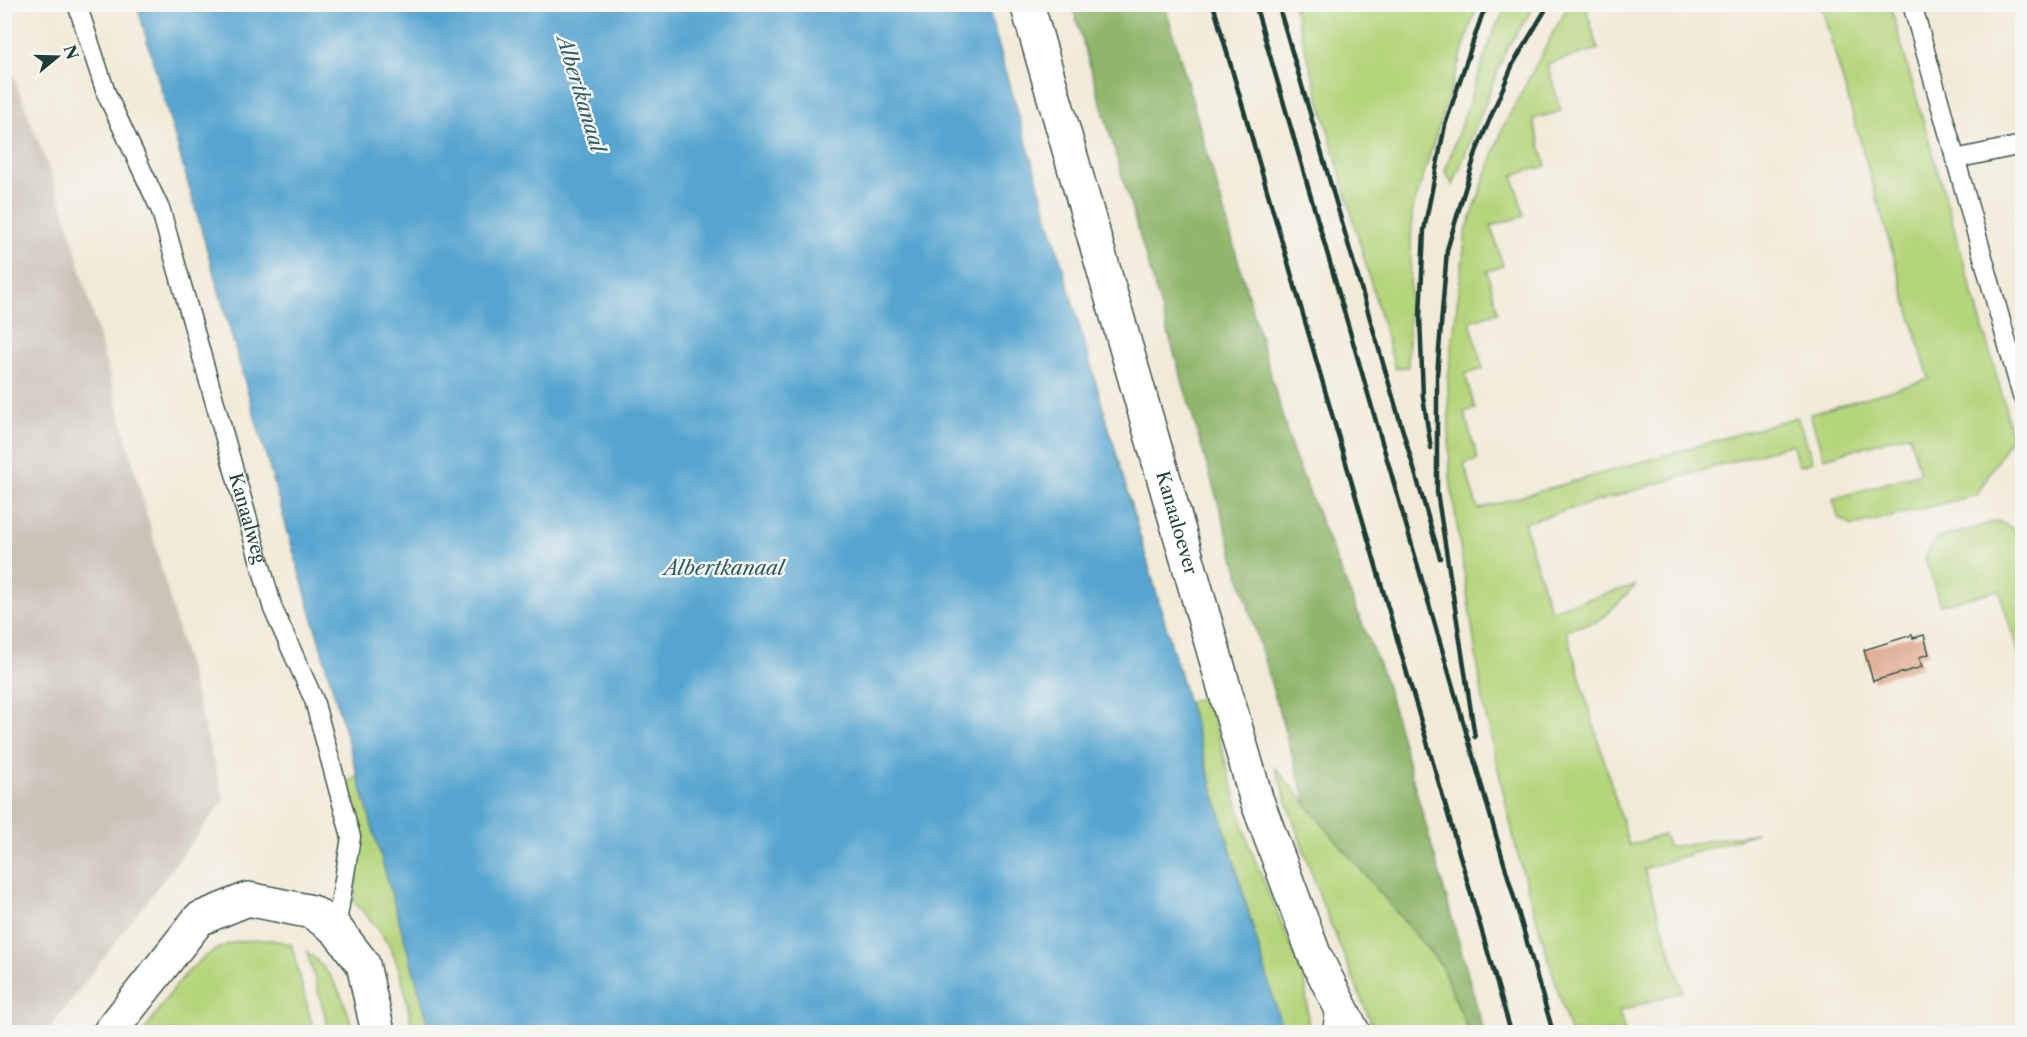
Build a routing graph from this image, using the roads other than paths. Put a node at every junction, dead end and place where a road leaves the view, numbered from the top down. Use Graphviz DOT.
graph roads {
  1 [pos="77,4"];
  2 [pos="1027,4"];
  3 [pos="1912,4"];
  4 [pos="2022,145"];
  5 [pos="1955,159"];
  6 [pos="2022,396"];
  7 [pos="336,929"];
  8 [pos="1337,999"];
  9 [pos="110,1032"];
  10 [pos="378,1032"];
  11 [pos="1332,1032"];
  12 [pos="1353,1032"];
  1 -- 7 [label="lane, Kanaalweg"];
  2 -- 8 [label="street, Kanaaloever"];
  3 -- 5 [label="lane"];
  4 -- 5 [label="lane"];
  5 -- 6 [label="lane"];
  7 -- 9 [label="street"];
  7 -- 10 [label="street"];
  8 -- 11 [label="lane"];
  8 -- 12 [label="street, Kanaaloever"];
}
